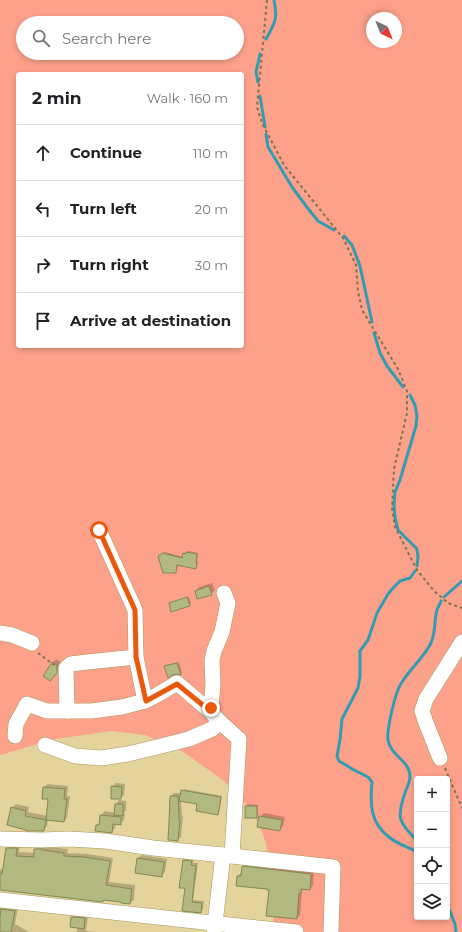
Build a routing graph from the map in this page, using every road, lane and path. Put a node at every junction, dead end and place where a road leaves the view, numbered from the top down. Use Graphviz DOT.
graph roads {
  1 [pos="267,0"];
  2 [pos="99,530"];
  3 [pos="224,593"];
  4 [pos="462,608"];
  5 [pos="0,633"];
  6 [pos="28,641"];
  7 [pos="462,642"];
  8 [pos="136,657"];
  9 [pos="66,676"];
  10 [pos="146,701"];
  11 [pos="67,711"];
  12 [pos="210,711"];
  13 [pos="220,722"];
  14 [pos="15,736"];
  15 [pos="45,745"];
  16 [pos="440,758"];
  17 [pos="462,808"];
  18 [pos="0,839"];
  19 [pos="228,856"];
  20 [pos="0,900"];
  21 [pos="215,928"];
  22 [pos="296,932"];
  23 [pos="331,932"];
  1 -- 4 [label="path"];
  2 -- 8 [label="street"];
  3 -- 12 [label="street"];
  5 -- 6 [label="street"];
  6 -- 9 [label="path"];
  7 -- 16 [label="street"];
  8 -- 9 [label="street"];
  8 -- 10 [label="street"];
  9 -- 11 [label="street"];
  10 -- 11 [label="street"];
  10 -- 12 [label="street"];
  11 -- 14 [label="street"];
  12 -- 13 [label="street"];
  13 -- 15 [label="street"];
  13 -- 19 [label="street"];
  16 -- 17 [label="path"];
  18 -- 19 [label="street"];
  19 -- 21 [label="street"];
  19 -- 23 [label="street"];
  20 -- 21 [label="street"];
  21 -- 22 [label="street"];
}
